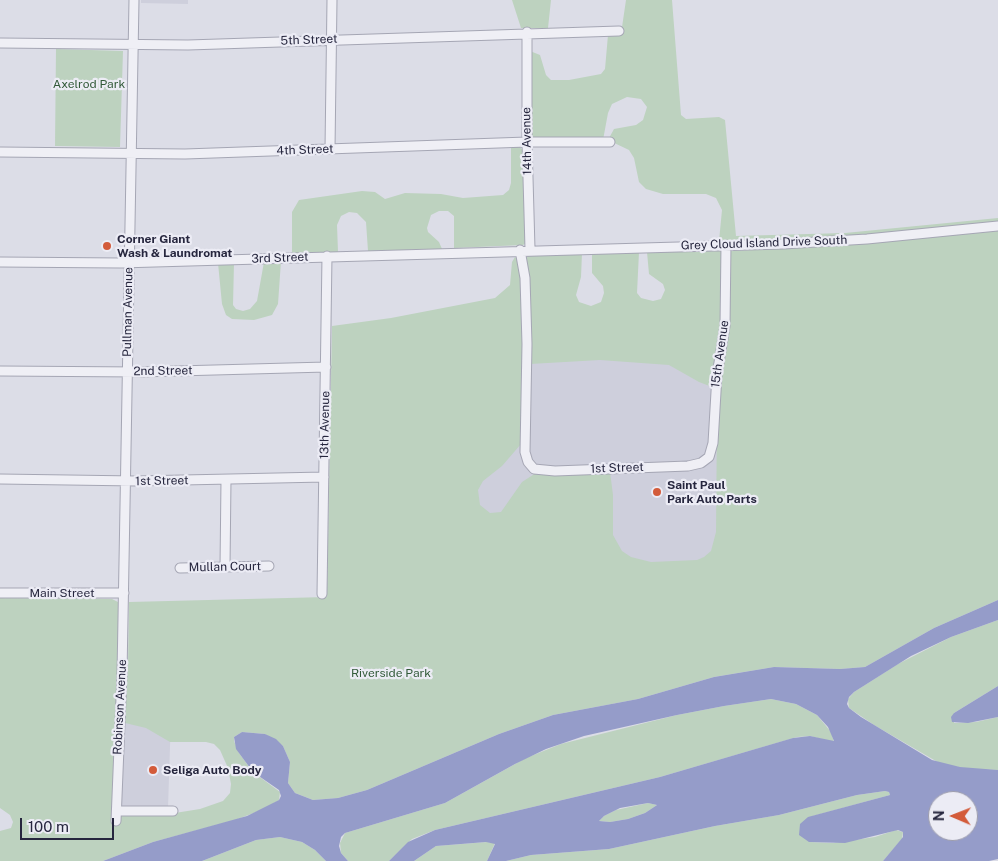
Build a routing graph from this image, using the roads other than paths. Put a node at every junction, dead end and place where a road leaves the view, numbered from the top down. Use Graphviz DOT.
graph roads {
  1 [pos="134,0"];
  2 [pos="332,0"];
  3 [pos="619,31"];
  4 [pos="528,32"];
  5 [pos="332,39"];
  6 [pos="0,43"];
  7 [pos="134,44"];
  8 [pos="526,142"];
  9 [pos="610,142"];
  10 [pos="330,149"];
  11 [pos="0,152"];
  12 [pos="132,154"];
  13 [pos="998,226"];
  14 [pos="726,245"];
  15 [pos="530,249"];
  16 [pos="520,250"];
  17 [pos="327,256"];
  18 [pos="0,262"];
  19 [pos="129,262"];
  20 [pos="326,367"];
  21 [pos="0,371"];
  22 [pos="128,372"];
  23 [pos="706,461"];
  24 [pos="324,477"];
  25 [pos="0,479"];
  26 [pos="226,480"];
  27 [pos="126,481"];
  28 [pos="269,566"];
  29 [pos="225,567"];
  30 [pos="180,568"];
  31 [pos="0,592"];
  32 [pos="124,594"];
  33 [pos="322,594"];
  34 [pos="173,811"];
  1 -- 7 [label="street, Pullman Avenue"];
  2 -- 5 [label="street"];
  3 -- 4 [label="street, 5th Street"];
  4 -- 5 [label="street, 5th Street"];
  4 -- 8 [label="street, 14th Avenue"];
  5 -- 7 [label="street, 5th Street"];
  5 -- 10 [label="street"];
  6 -- 7 [label="street, 5th Street"];
  7 -- 12 [label="street, Pullman Avenue"];
  8 -- 9 [label="street, 4th Street"];
  8 -- 10 [label="street, 4th Street"];
  8 -- 15 [label="street, 14th Avenue"];
  10 -- 12 [label="street, 4th Street"];
  11 -- 12 [label="street, 4th Street"];
  12 -- 19 [label="street, Pullman Avenue"];
  13 -- 14 [label="street, Grey Cloud Island Drive South"];
  14 -- 15 [label="street, Grey Cloud Island Drive South"];
  14 -- 23 [label="street, 15th Avenue"];
  15 -- 16 [label="street, 3rd Street"];
  16 -- 17 [label="street, 3rd Street"];
  16 -- 23 [label="street, 1st Street"];
  17 -- 19 [label="street, 3rd Street"];
  17 -- 20 [label="street, 13th Avenue"];
  18 -- 19 [label="street, 3rd Street"];
  19 -- 22 [label="street, Pullman Avenue"];
  20 -- 22 [label="street, 2nd Street"];
  20 -- 24 [label="street, 13th Avenue"];
  21 -- 22 [label="street, 2nd Street"];
  22 -- 27 [label="street, Pullman Avenue"];
  24 -- 26 [label="street, 1st Street"];
  24 -- 33 [label="street, 13th Avenue"];
  25 -- 27 [label="street, 1st Street"];
  26 -- 27 [label="street, 1st Street"];
  26 -- 29 [label="street"];
  27 -- 32 [label="street, Pullman Avenue"];
  28 -- 29 [label="street, Mullan Court"];
  29 -- 30 [label="street, Mullan Court"];
  31 -- 32 [label="street, Main Street"];
  32 -- 34 [label="street, Robinson Avenue"];
}
